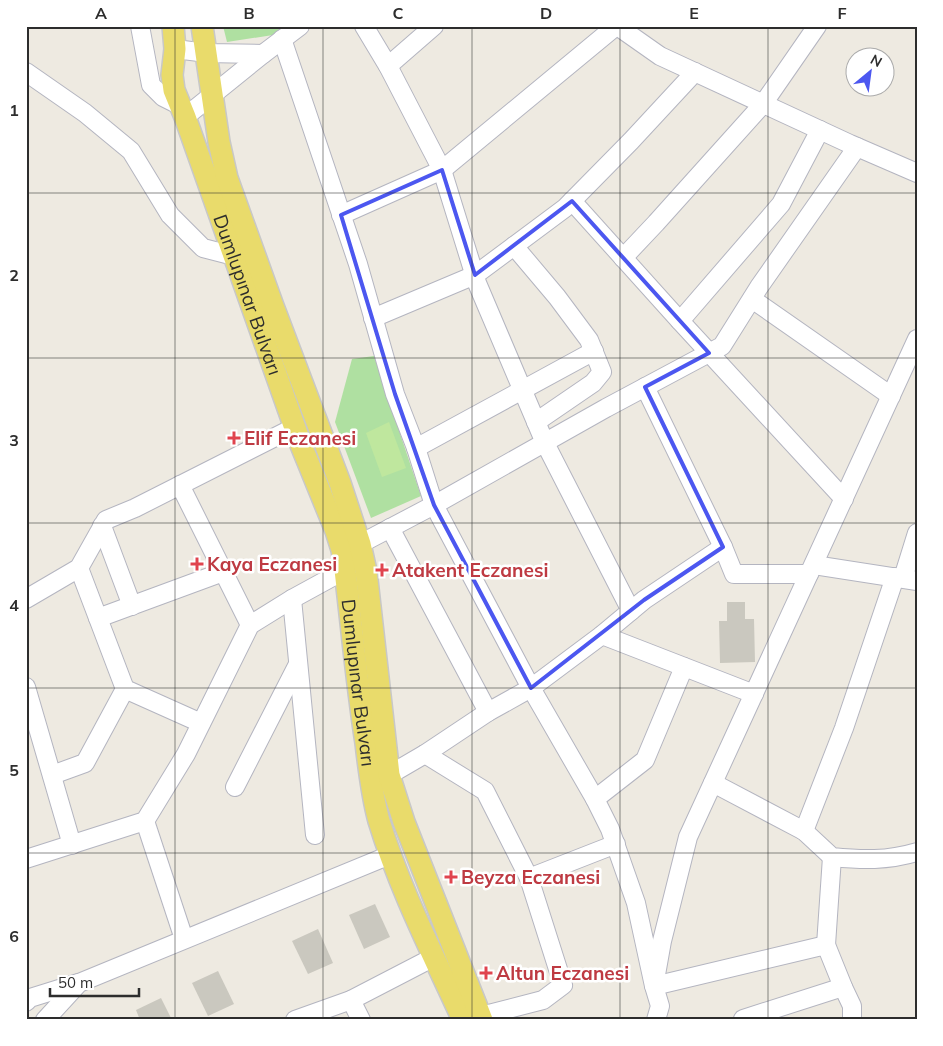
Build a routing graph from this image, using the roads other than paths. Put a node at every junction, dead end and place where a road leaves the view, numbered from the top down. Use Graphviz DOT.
graph roads {
  1 [pos="140,26"];
  2 [pos="173,26"];
  3 [pos="202,26"];
  4 [pos="300,26"];
  5 [pos="364,26"];
  6 [pos="434,26"];
  7 [pos="616,26"];
  8 [pos="620,26"];
  9 [pos="811,29"];
  10 [pos="282,40"];
  11 [pos="175,49"];
  12 [pos="207,53"];
  13 [pos="263,54"];
  14 [pos="388,66"];
  15 [pos="26,72"];
  16 [pos="695,72"];
  17 [pos="212,94"];
  18 [pos="762,104"];
  19 [pos="182,111"];
  20 [pos="820,130"];
  21 [pos="857,147"];
  22 [pos="442,170"];
  23 [pos="917,172"];
  24 [pos="572,201"];
  25 [pos="341,215"];
  26 [pos="514,246"];
  27 [pos="234,256"];
  28 [pos="623,258"];
  29 [pos="475,274"];
  30 [pos="752,299"];
  31 [pos="373,318"];
  32 [pos="680,321"];
  33 [pos="917,339"];
  34 [pos="594,351"];
  35 [pos="709,353"];
  36 [pos="645,388"];
  37 [pos="522,391"];
  38 [pos="891,396"];
  39 [pos="536,422"];
  40 [pos="294,427"];
  41 [pos="545,444"];
  42 [pos="416,448"];
  43 [pos="180,485"];
  44 [pos="844,499"];
  45 [pos="434,505"];
  46 [pos="102,526"];
  47 [pos="390,528"];
  48 [pos="917,533"];
  49 [pos="360,544"];
  50 [pos="723,547"];
  51 [pos="79,568"];
  52 [pos="345,570"];
  53 [pos="812,570"];
  54 [pos="223,572"];
  55 [pos="905,579"];
  56 [pos="26,599"];
  57 [pos="292,599"];
  58 [pos="132,606"];
  59 [pos="631,611"];
  60 [pos="98,618"];
  61 [pos="250,626"];
  62 [pos="602,635"];
  63 [pos="299,663"];
  64 [pos="684,667"];
  65 [pos="26,687"];
  66 [pos="531,688"];
  67 [pos="125,689"];
  68 [pos="754,694"];
  69 [pos="488,712"];
  70 [pos="201,723"];
  71 [pos="425,754"];
  72 [pos="52,775"];
  73 [pos="389,775"];
  74 [pos="713,783"];
  75 [pos="235,787"];
  76 [pos="595,799"];
  77 [pos="145,821"];
  78 [pos="804,830"];
  79 [pos="315,835"];
  80 [pos="616,844"];
  81 [pos="72,845"];
  82 [pos="917,852"];
  83 [pos="390,854"];
  84 [pos="832,857"];
  85 [pos="26,859"];
  86 [pos="529,878"];
  87 [pos="184,939"];
  88 [pos="826,945"];
  89 [pos="434,957"];
  90 [pos="79,983"];
  91 [pos="654,986"];
  92 [pos="843,987"];
  93 [pos="28,996"];
  94 [pos="351,1000"];
  95 [pos="476,1019"];
  96 [pos="743,1019"];
  97 [pos="45,1020"];
  98 [pos="295,1020"];
  99 [pos="361,1020"];
  100 [pos="656,1020"];
  101 [pos="852,1020"];
  1 -- 19 [label="street"];
  2 -- 11 [label="main road, Dumlupınar Bulvarı"];
  3 -- 12 [label="main road, Dumlupınar Bulvarı"];
  4 -- 10 [label="street"];
  5 -- 14 [label="street"];
  6 -- 14 [label="street"];
  7 -- 22 [label="street"];
  8 -- 16 [label="street"];
  9 -- 18 [label="street"];
  10 -- 13 [label="street"];
  10 -- 25 [label="street"];
  11 -- 12 [label="street"];
  11 -- 19 [label="main road, Dumlupınar Bulvarı"];
  12 -- 13 [label="street"];
  12 -- 17 [label="main road, Dumlupınar Bulvarı"];
  13 -- 17 [label="street"];
  14 -- 22 [label="street"];
  15 -- 27 [label="street"];
  16 -- 18 [label="street"];
  16 -- 24 [label="street"];
  17 -- 19 [label="street"];
  17 -- 49 [label="main road, Dumlupınar Bulvarı"];
  18 -- 20 [label="street"];
  18 -- 28 [label="street"];
  19 -- 27 [label="main road, Dumlupınar Bulvarı"];
  20 -- 21 [label="street"];
  20 -- 32 [label="street"];
  21 -- 23 [label="street"];
  21 -- 30 [label="street"];
  22 -- 25 [label="street"];
  22 -- 29 [label="street"];
  24 -- 26 [label="street"];
  24 -- 28 [label="street"];
  25 -- 31 [label="street"];
  26 -- 29 [label="street"];
  26 -- 34 [label="street"];
  27 -- 40 [label="main road, Dumlupınar Bulvarı"];
  28 -- 32 [label="street"];
  29 -- 31 [label="street"];
  29 -- 37 [label="street"];
  30 -- 35 [label="street"];
  30 -- 38 [label="street"];
  31 -- 42 [label="street"];
  32 -- 35 [label="street"];
  33 -- 38 [label="street"];
  34 -- 37 [label="street"];
  34 -- 39 [label="street"];
  35 -- 36 [label="street"];
  35 -- 44 [label="street"];
  36 -- 41 [label="street"];
  36 -- 50 [label="street"];
  37 -- 39 [label="street"];
  37 -- 42 [label="street"];
  38 -- 44 [label="street"];
  39 -- 41 [label="street"];
  40 -- 43 [label="street"];
  40 -- 52 [label="main road, Dumlupınar Bulvarı"];
  41 -- 45 [label="street"];
  41 -- 59 [label="street"];
  42 -- 45 [label="street"];
  43 -- 46 [label="street"];
  43 -- 54 [label="street"];
  44 -- 53 [label="street"];
  45 -- 47 [label="street"];
  45 -- 66 [label="street"];
  46 -- 51 [label="street"];
  46 -- 58 [label="street"];
  47 -- 49 [label="street"];
  47 -- 69 [label="street"];
  48 -- 55 [label="street"];
  49 -- 73 [label="main road, Dumlupınar Bulvarı"];
  50 -- 53 [label="street"];
  50 -- 59 [label="street"];
  51 -- 56 [label="street"];
  51 -- 60 [label="street"];
  52 -- 57 [label="street"];
  52 -- 83 [label="main road, Dumlupınar Bulvarı"];
  53 -- 55 [label="street"];
  53 -- 68 [label="street"];
  54 -- 58 [label="street"];
  54 -- 61 [label="street"];
  55 -- 78 [label="street"];
  57 -- 61 [label="street"];
  57 -- 63 [label="street"];
  58 -- 60 [label="street"];
  59 -- 62 [label="street"];
  60 -- 67 [label="street"];
  61 -- 70 [label="street"];
  62 -- 64 [label="street"];
  62 -- 66 [label="street"];
  63 -- 75 [label="street"];
  63 -- 79 [label="street"];
  64 -- 68 [label="street"];
  64 -- 76 [label="street"];
  65 -- 72 [label="street"];
  66 -- 69 [label="street"];
  66 -- 76 [label="street"];
  67 -- 70 [label="street"];
  67 -- 72 [label="street"];
  68 -- 74 [label="street"];
  69 -- 71 [label="street"];
  70 -- 77 [label="street"];
  71 -- 73 [label="street"];
  71 -- 86 [label="street"];
  72 -- 81 [label="street"];
  73 -- 95 [label="main road, Dumlupınar Bulvarı"];
  74 -- 78 [label="street"];
  74 -- 91 [label="street"];
  76 -- 80 [label="street"];
  77 -- 81 [label="street"];
  77 -- 87 [label="street"];
  78 -- 84 [label="street"];
  80 -- 86 [label="street"];
  80 -- 91 [label="street"];
  81 -- 85 [label="street"];
  82 -- 84 [label="street"];
  83 -- 87 [label="street"];
  83 -- 89 [label="main road, Dumlupınar Bulvarı"];
  84 -- 88 [label="street"];
  86 -- 95 [label="street"];
  87 -- 90 [label="street"];
  88 -- 91 [label="street"];
  88 -- 92 [label="street"];
  89 -- 94 [label="street"];
  89 -- 95 [label="main road, Dumlupınar Bulvarı"];
  90 -- 93 [label="street"];
  90 -- 97 [label="street"];
  91 -- 100 [label="street"];
  92 -- 96 [label="street"];
  92 -- 101 [label="street"];
  94 -- 98 [label="street"];
  94 -- 99 [label="street"];
}
